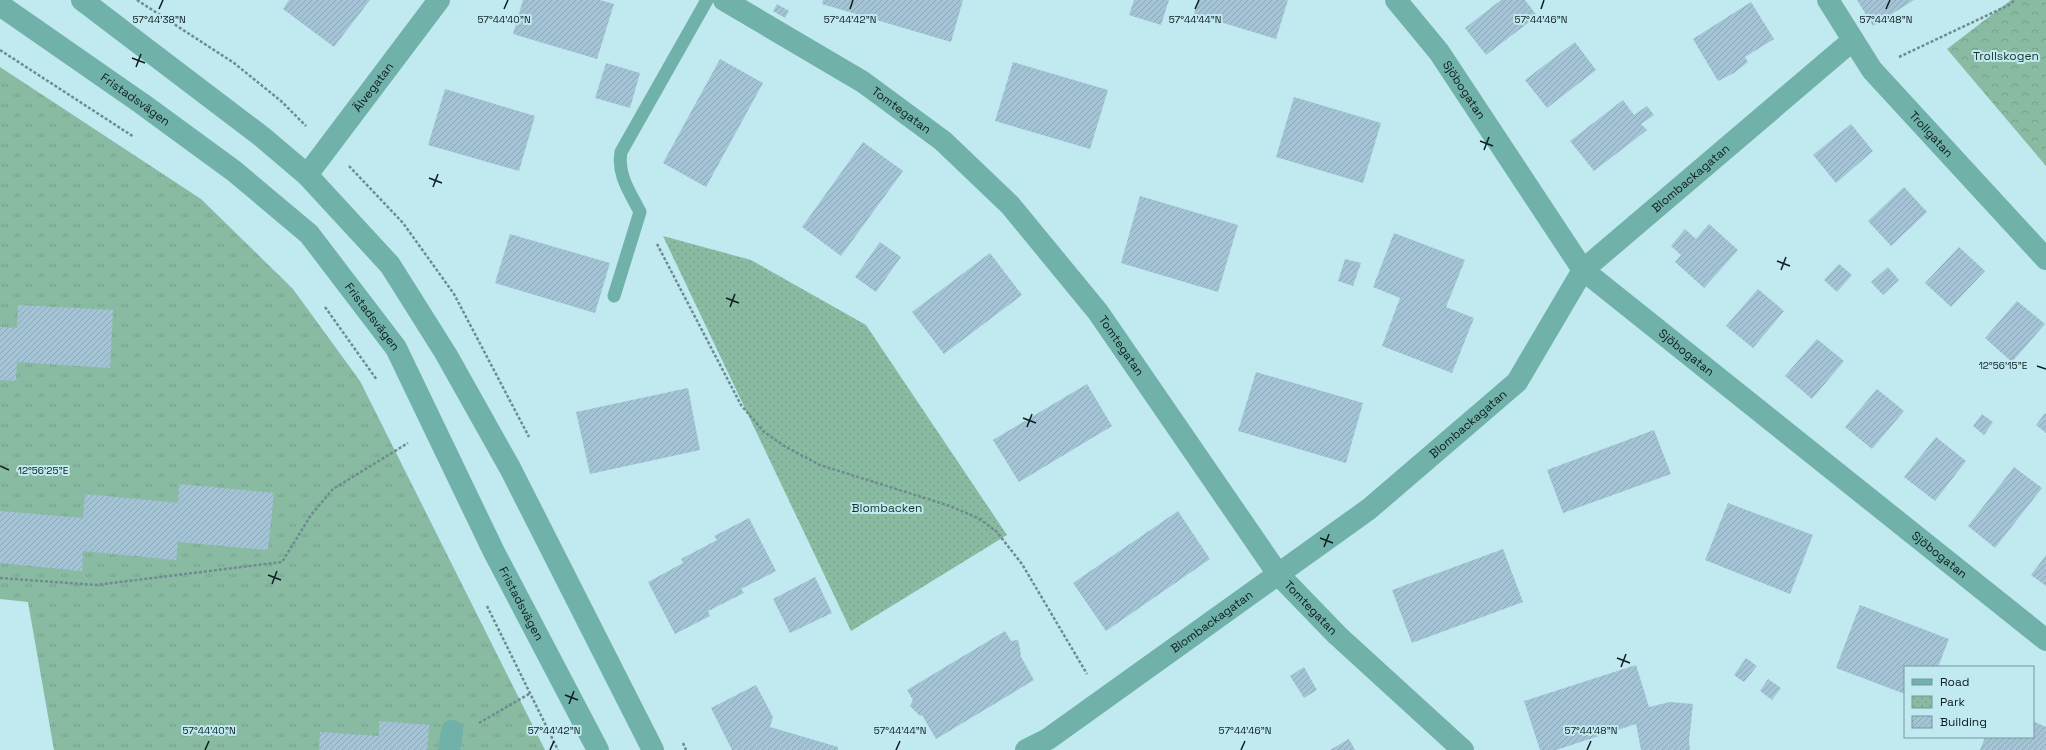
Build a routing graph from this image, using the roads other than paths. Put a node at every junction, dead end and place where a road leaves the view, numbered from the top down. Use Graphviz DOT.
graph roads {
  1 [pos="82,0"];
  2 [pos="439,0"];
  3 [pos="707,0"];
  4 [pos="724,0"];
  5 [pos="1396,0"];
  6 [pos="1828,0"];
  7 [pos="0,5"];
  8 [pos="1853,40"];
  9 [pos="307,175"];
  10 [pos="2046,259"];
  11 [pos="1583,270"];
  12 [pos="614,296"];
  13 [pos="1278,574"];
  14 [pos="2046,640"];
  15 [pos="1051,744"];
  16 [pos="598,750"];
  17 [pos="653,750"];
  18 [pos="1026,750"];
  19 [pos="1463,750"];
  1 -- 9 [label="street"];
  2 -- 9 [label="street, Älvegatan"];
  3 -- 12 [label="lane"];
  4 -- 13 [label="street, Tomtegatan"];
  5 -- 11 [label="street, Sjöbogatan"];
  6 -- 8 [label="street, Trollgatan"];
  7 -- 16 [label="street, Fristadsvägen"];
  8 -- 10 [label="street, Trollgatan"];
  8 -- 11 [label="street, Blombackagatan"];
  9 -- 17 [label="street"];
  11 -- 13 [label="street, Blombackagatan"];
  11 -- 14 [label="street, Sjöbogatan"];
  13 -- 15 [label="street, Blombackagatan"];
  13 -- 19 [label="street, Tomtegatan"];
  15 -- 18 [label="street, Blombackagatan"];
}
